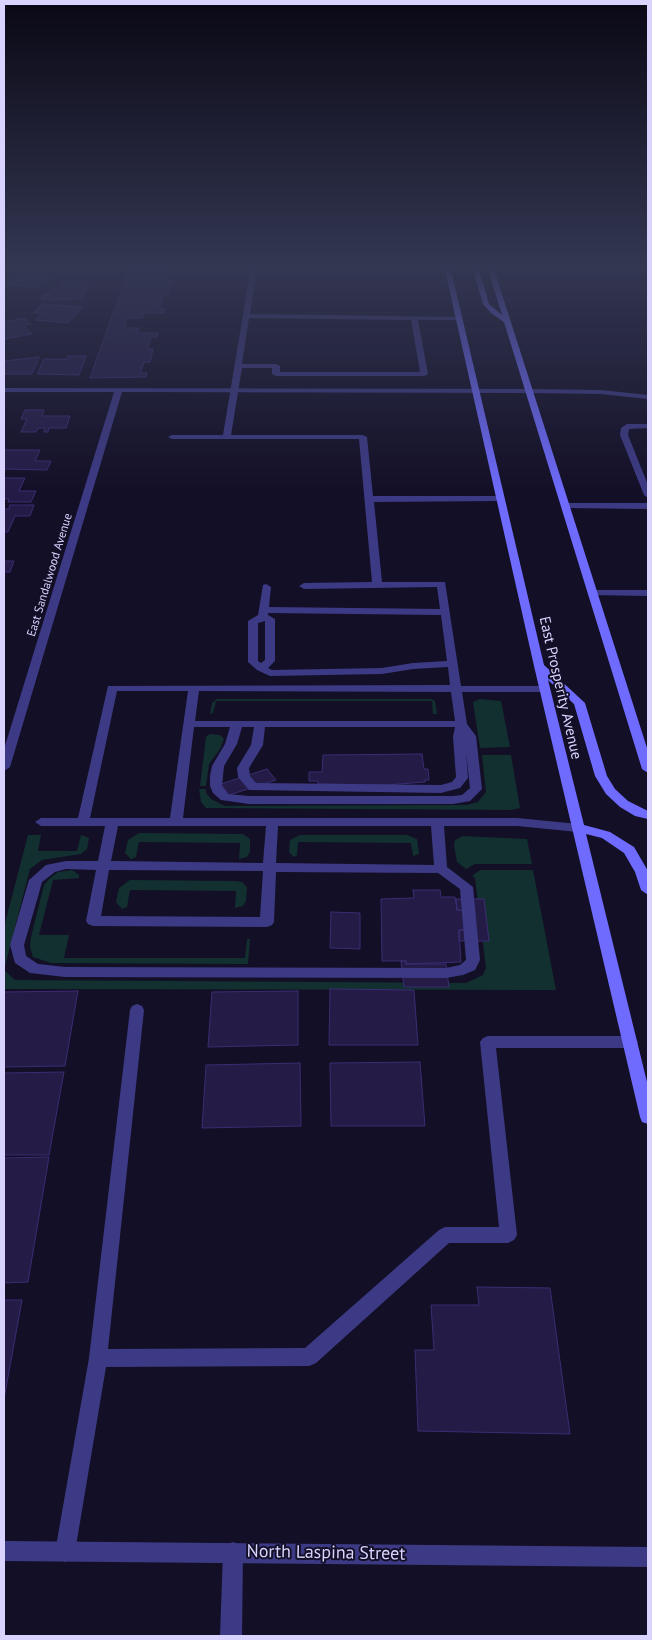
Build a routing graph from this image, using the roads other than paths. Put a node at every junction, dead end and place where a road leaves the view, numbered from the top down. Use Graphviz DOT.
graph roads {
  1 [pos="242,343"];
  2 [pos="418,343"];
  3 [pos="464,343"];
  4 [pos="515,343"];
  5 [pos="239,366"];
  6 [pos="4,390"];
  7 [pos="119,390"];
  8 [pos="235,391"];
  9 [pos="476,391"];
  10 [pos="531,392"];
  11 [pos="648,397"];
  12 [pos="648,426"];
  13 [pos="172,437"];
  14 [pos="227,437"];
  15 [pos="648,495"];
  16 [pos="500,498"];
  17 [pos="368,499"];
  18 [pos="566,506"];
  19 [pos="648,506"];
  20 [pos="377,585"];
  21 [pos="304,586"];
  22 [pos="266,587"];
  23 [pos="593,593"];
  24 [pos="648,593"];
  25 [pos="445,612"];
  26 [pos="263,613"];
  27 [pos="453,664"];
  28 [pos="539,666"];
  29 [pos="261,668"];
  30 [pos="194,688"];
  31 [pos="456,689"];
  32 [pos="544,689"];
  33 [pos="189,724"];
  34 [pos="237,724"];
  35 [pos="260,724"];
  36 [pos="461,724"];
  37 [pos="4,767"];
  38 [pos="648,769"];
  39 [pos="648,815"];
  40 [pos="41,822"];
  41 [pos="83,822"];
  42 [pos="112,822"];
  43 [pos="176,822"];
  44 [pos="272,822"];
  45 [pos="437,823"];
  46 [pos="578,828"];
  47 [pos="103,867"];
  48 [pos="269,867"];
  49 [pos="441,868"];
  50 [pos="648,890"];
  51 [pos="137,1010"];
  52 [pos="630,1042"];
  53 [pos="648,1117"];
  54 [pos="98,1358"];
  55 [pos="4,1551"];
  56 [pos="65,1552"];
  57 [pos="233,1552"];
  58 [pos="648,1557"];
  59 [pos="231,1636"];
  1 -- 5 [label="street"];
  2 -- 5 [label="street"];
  3 -- 9 [label="main road, East Prosperity Avenue"];
  4 -- 10 [label="main road"];
  5 -- 8 [label="street"];
  6 -- 7 [label="street"];
  7 -- 8 [label="street"];
  7 -- 37 [label="street, East Sandalwood Avenue"];
  8 -- 9 [label="street"];
  8 -- 14 [label="street"];
  9 -- 10 [label="street"];
  9 -- 16 [label="main road, East Prosperity Avenue"];
  10 -- 11 [label="street"];
  10 -- 18 [label="main road"];
  12 -- 15 [label="street"];
  13 -- 14 [label="street"];
  14 -- 17 [label="street"];
  16 -- 17 [label="street"];
  16 -- 28 [label="main road, East Prosperity Avenue"];
  17 -- 20 [label="street"];
  18 -- 19 [label="street"];
  18 -- 23 [label="main road"];
  20 -- 21 [label="street"];
  20 -- 25 [label="street"];
  22 -- 26 [label="street"];
  23 -- 24 [label="street"];
  23 -- 38 [label="main road"];
  25 -- 26 [label="street"];
  25 -- 27 [label="street"];
  26 -- 29 [label="street"];
  26 -- 29 [label="street"];
  27 -- 29 [label="street"];
  27 -- 31 [label="street"];
  28 -- 32 [label="main road, East Prosperity Avenue"];
  28 -- 39 [label="main road"];
  30 -- 31 [label="street"];
  30 -- 33 [label="street"];
  30 -- 41 [label="street"];
  31 -- 32 [label="street"];
  31 -- 36 [label="street"];
  32 -- 46 [label="main road, East Prosperity Avenue"];
  33 -- 34 [label="street"];
  33 -- 43 [label="street"];
  34 -- 35 [label="street"];
  34 -- 36 [label="street"];
  35 -- 36 [label="street"];
  35 -- 36 [label="street"];
  40 -- 41 [label="street"];
  41 -- 42 [label="street"];
  42 -- 43 [label="street"];
  42 -- 47 [label="street"];
  43 -- 44 [label="street"];
  44 -- 45 [label="street"];
  44 -- 48 [label="street"];
  45 -- 46 [label="street"];
  45 -- 49 [label="street"];
  46 -- 50 [label="main road"];
  46 -- 52 [label="main road, East Prosperity Avenue"];
  47 -- 48 [label="street"];
  47 -- 48 [label="street"];
  47 -- 49 [label="street"];
  48 -- 49 [label="street"];
  51 -- 54 [label="street"];
  52 -- 53 [label="main road, East Prosperity Avenue"];
  52 -- 54 [label="street"];
  54 -- 56 [label="street"];
  55 -- 56 [label="street, North Laspina Street"];
  56 -- 57 [label="street, North Laspina Street"];
  57 -- 58 [label="street, North Laspina Street"];
  57 -- 59 [label="street"];
}
